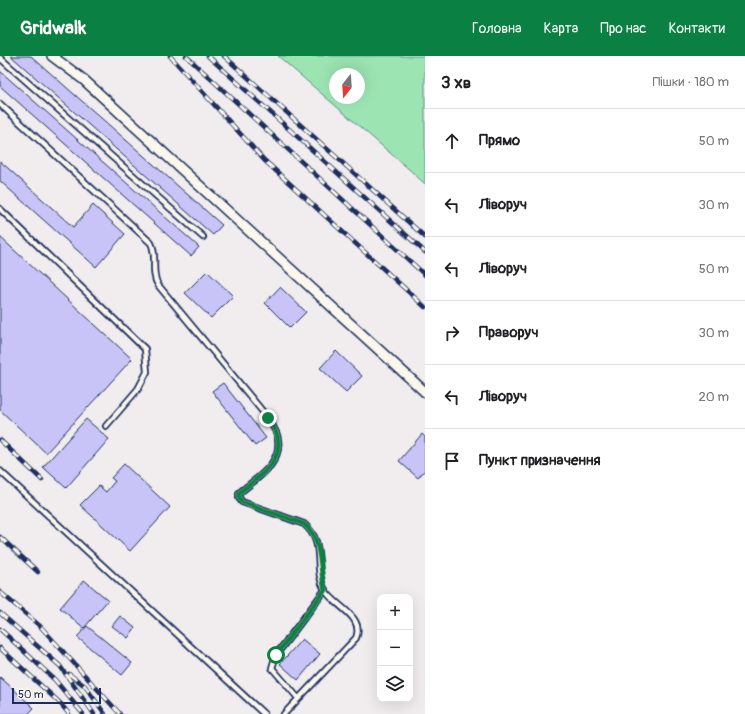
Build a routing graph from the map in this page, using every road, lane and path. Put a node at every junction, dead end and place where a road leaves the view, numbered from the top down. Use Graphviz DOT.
graph roads {
  1 [pos="52,56"];
  2 [pos="0,58"];
  3 [pos="0,104"];
  4 [pos="0,208"];
  5 [pos="203,238"];
  6 [pos="425,392"];
  7 [pos="106,426"];
  8 [pos="0,470"];
  9 [pos="325,590"];
  10 [pos="298,698"];
  11 [pos="264,714"];
  12 [pos="284,714"];
  1 -- 6 [label="street"];
  2 -- 5 [label="lane"];
  3 -- 9 [label="lane"];
  4 -- 7 [label="lane"];
  8 -- 11 [label="lane"];
  9 -- 10 [label="lane"];
  9 -- 10 [label="lane"];
  10 -- 12 [label="lane"];
}
